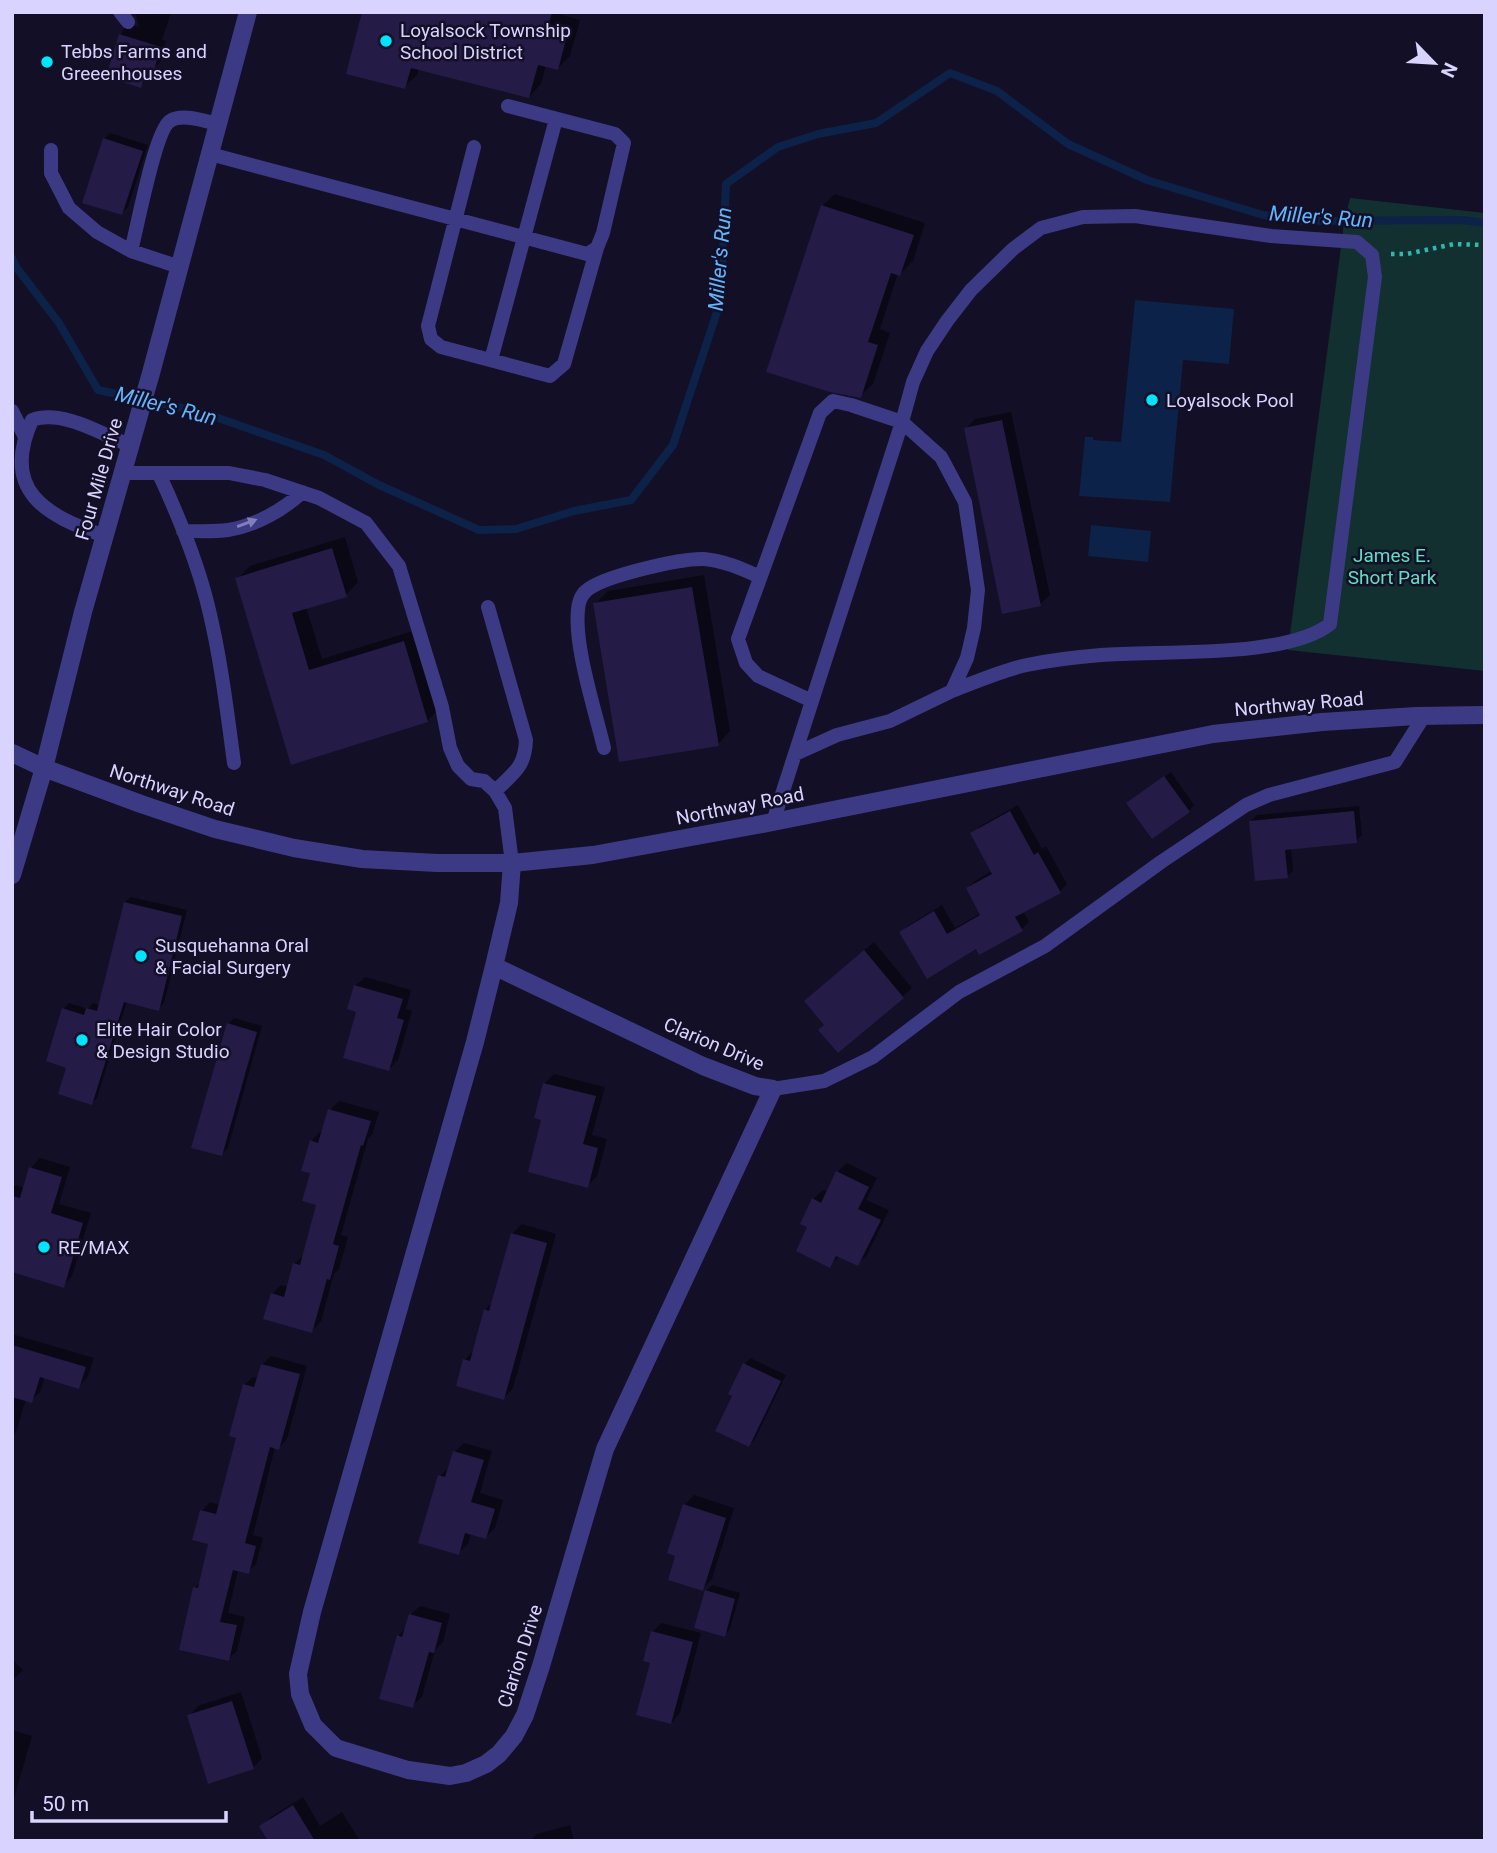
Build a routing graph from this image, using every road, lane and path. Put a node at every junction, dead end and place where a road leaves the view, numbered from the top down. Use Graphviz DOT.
graph roads {
  1 [pos="248,12"];
  2 [pos="508,106"];
  3 [pos="556,119"];
  4 [pos="218,124"];
  5 [pos="474,147"];
  6 [pos="51,150"];
  7 [pos="210,154"];
  8 [pos="454,218"];
  9 [pos="524,236"];
  10 [pos="1485,245"];
  11 [pos="597,248"];
  12 [pos="131,251"];
  13 [pos="1372,255"];
  14 [pos="180,267"];
  15 [pos="491,360"];
  16 [pos="12,411"];
  17 [pos="902,422"];
  18 [pos="24,435"];
  19 [pos="131,446"];
  20 [pos="123,473"];
  21 [pos="159,474"];
  22 [pos="302,492"];
  23 [pos="183,531"];
  24 [pos="105,536"];
  25 [pos="760,577"];
  26 [pos="488,607"];
  27 [pos="952,691"];
  28 [pos="812,701"];
  29 [pos="1485,715"];
  30 [pos="1424,716"];
  31 [pos="604,748"];
  32 [pos="12,753"];
  33 [pos="795,754"];
  34 [pos="234,762"];
  35 [pos="44,768"];
  36 [pos="495,791"];
  37 [pos="774,822"];
  38 [pos="512,863"];
  39 [pos="12,875"];
  40 [pos="494,966"];
  41 [pos="773,1089"];
  1 -- 4 [label="street, Four Mile Drive"];
  2 -- 3 [label="lane"];
  3 -- 9 [label="lane"];
  3 -- 11 [label="lane"];
  4 -- 7 [label="street, Four Mile Drive"];
  4 -- 12 [label="lane"];
  5 -- 8 [label="lane"];
  6 -- 12 [label="lane"];
  7 -- 8 [label="lane"];
  7 -- 14 [label="street, Four Mile Drive"];
  8 -- 9 [label="lane"];
  8 -- 15 [label="lane"];
  9 -- 11 [label="lane"];
  9 -- 15 [label="lane"];
  10 -- 13 [label="path"];
  11 -- 15 [label="lane"];
  12 -- 14 [label="lane"];
  13 -- 17 [label="lane"];
  13 -- 27 [label="lane"];
  14 -- 19 [label="street, Four Mile Drive"];
  16 -- 18 [label="lane"];
  17 -- 25 [label="lane"];
  17 -- 27 [label="lane"];
  17 -- 28 [label="lane"];
  18 -- 19 [label="lane"];
  18 -- 24 [label="lane"];
  19 -- 20 [label="street, Four Mile Drive"];
  20 -- 21 [label="lane"];
  20 -- 24 [label="street, Four Mile Drive"];
  21 -- 22 [label="lane"];
  21 -- 23 [label="lane"];
  23 -- 22 [label="lane, one-way"];
  22 -- 36 [label="lane"];
  23 -- 34 [label="lane"];
  24 -- 35 [label="street, Four Mile Drive"];
  25 -- 28 [label="lane"];
  25 -- 31 [label="lane"];
  26 -- 36 [label="lane"];
  27 -- 33 [label="lane"];
  28 -- 33 [label="lane"];
  29 -- 30 [label="street, Northway Road"];
  30 -- 37 [label="street, Northway Road"];
  30 -- 41 [label="lane"];
  32 -- 35 [label="street, Northway Road"];
  33 -- 37 [label="lane"];
  35 -- 38 [label="street, Northway Road"];
  35 -- 39 [label="street, Four Mile Drive"];
  36 -- 38 [label="lane"];
  37 -- 38 [label="street, Northway Road"];
  38 -- 40 [label="street, Clarion Drive"];
  40 -- 41 [label="street, Clarion Drive"];
  40 -- 41 [label="street, Clarion Drive"];
}
